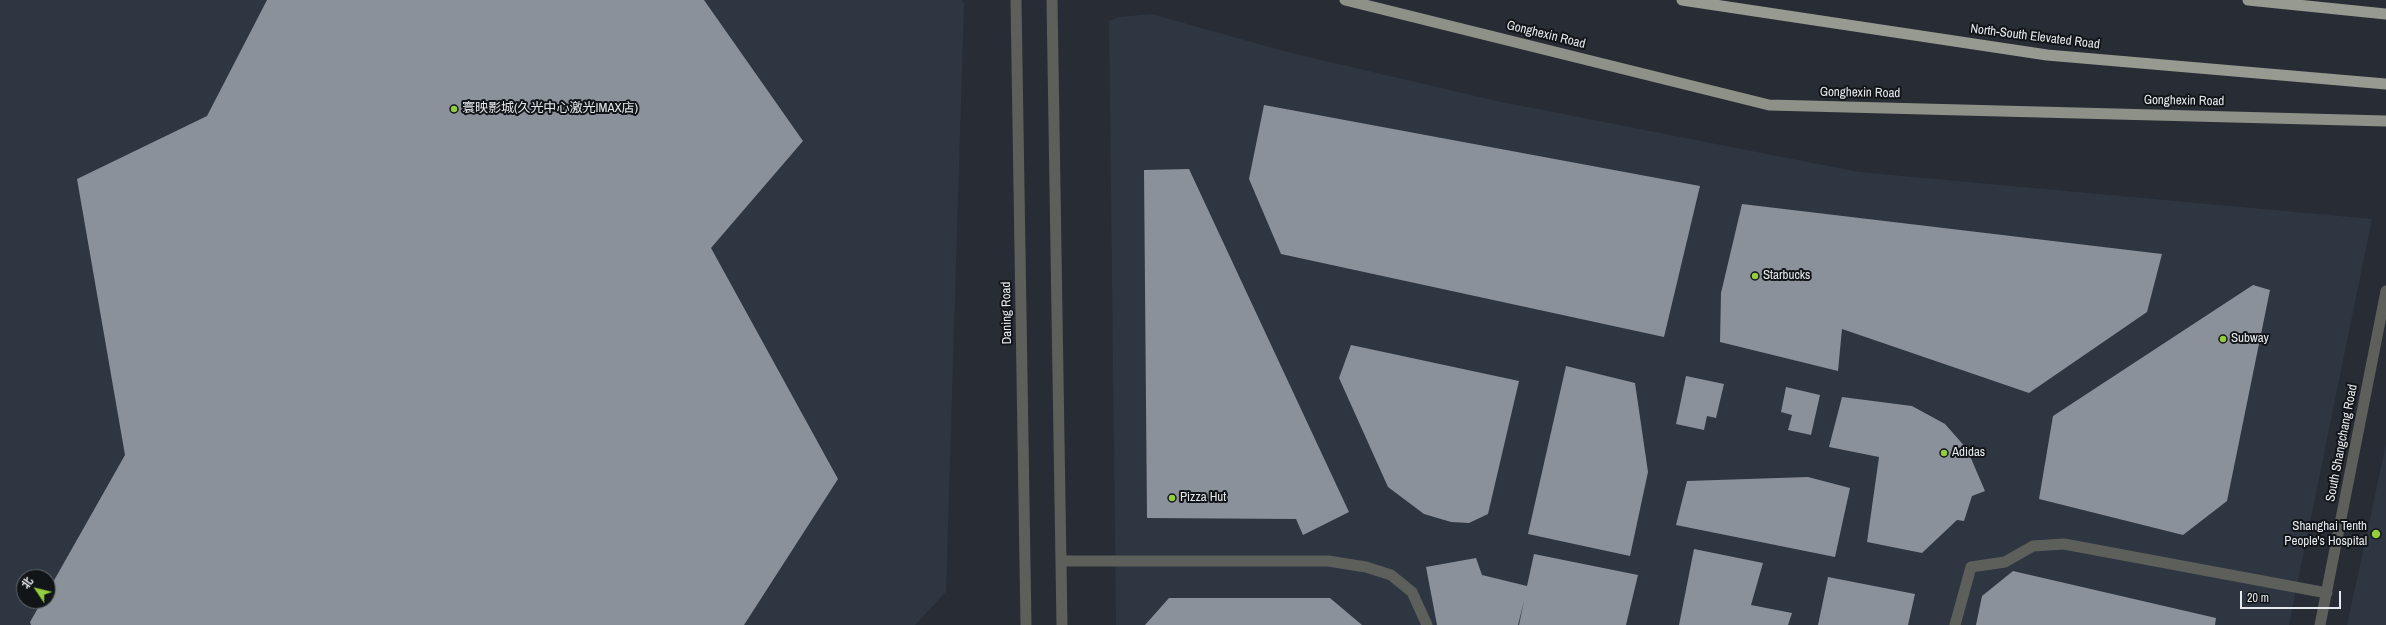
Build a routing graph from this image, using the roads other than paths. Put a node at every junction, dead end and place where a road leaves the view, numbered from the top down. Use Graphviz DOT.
graph roads {
  1 [pos="1016,0"];
  2 [pos="1052,0"];
  3 [pos="1346,0"];
  4 [pos="1682,0"];
  5 [pos="2248,0"];
  6 [pos="2386,14"];
  7 [pos="2386,84"];
  8 [pos="2386,120"];
  9 [pos="2386,291"];
  10 [pos="1061,561"];
  11 [pos="2327,593"];
  12 [pos="1026,625"];
  13 [pos="1062,625"];
  14 [pos="1427,625"];
  15 [pos="1955,625"];
  16 [pos="2320,625"];
  1 -- 12 [label="street, Daning Road"];
  2 -- 10 [label="street"];
  3 -- 8 [label="main road, Gonghexin Road"];
  4 -- 7 [label="highway, North-South Elevated Road"];
  5 -- 6 [label="highway"];
  9 -- 11 [label="street, South Shangchang Road"];
  10 -- 13 [label="street"];
  10 -- 14 [label="street"];
  11 -- 15 [label="street"];
  11 -- 16 [label="street, South Shangchang Road"];
}
